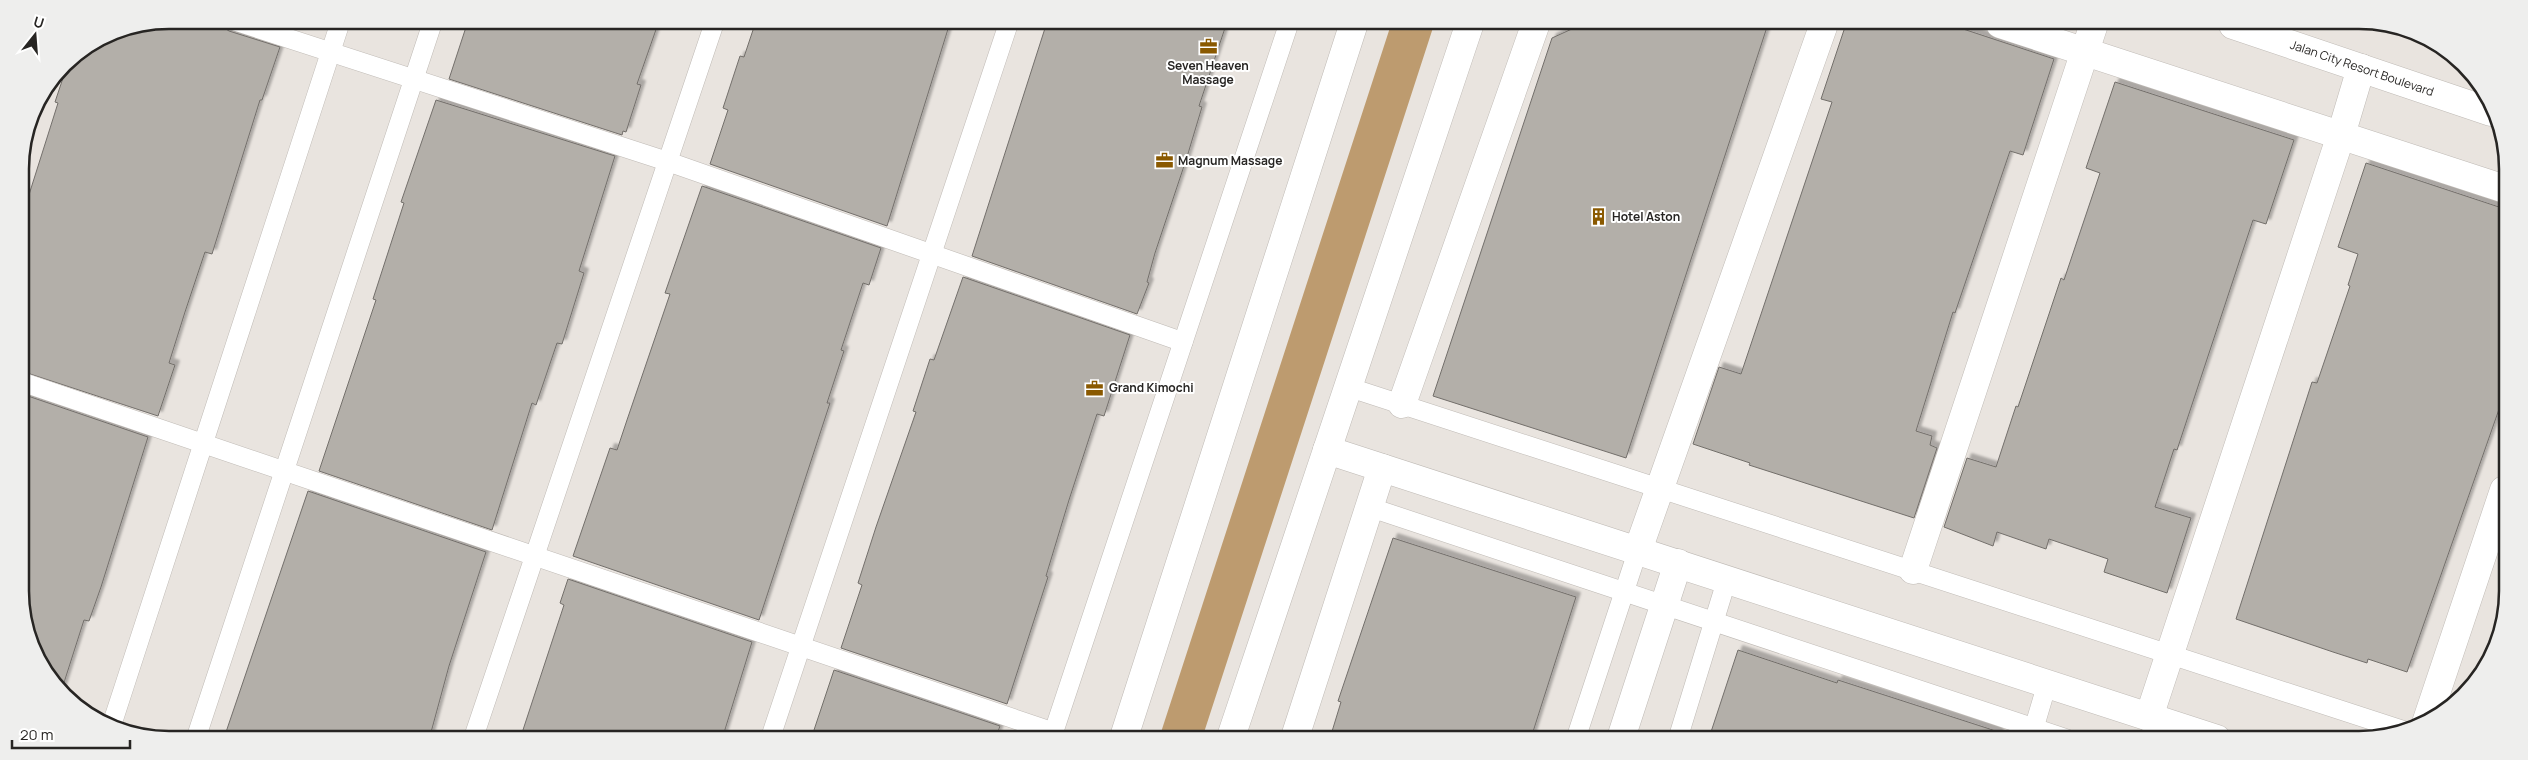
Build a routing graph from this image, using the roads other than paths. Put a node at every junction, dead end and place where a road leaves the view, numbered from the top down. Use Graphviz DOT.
graph roads {
  1 [pos="260,29"];
  2 [pos="338,29"];
  3 [pos="430,29"];
  4 [pos="712,29"];
  5 [pos="1007,29"];
  6 [pos="1287,29"];
  7 [pos="1352,29"];
  8 [pos="1468,29"];
  9 [pos="1534,29"];
  10 [pos="1822,29"];
  11 [pos="2015,29"];
  12 [pos="2092,29"];
  13 [pos="2245,29"];
  14 [pos="331,52"];
  15 [pos="2085,52"];
  16 [pos="2361,68"];
  17 [pos="414,79"];
  18 [pos="2486,110"];
  19 [pos="2341,136"];
  20 [pos="669,162"];
  21 [pos="2499,187"];
  22 [pos="933,254"];
  23 [pos="1183,342"];
  24 [pos="29,384"];
  25 [pos="1348,387"];
  26 [pos="1402,404"];
  27 [pos="203,444"];
  28 [pos="1328,450"];
  29 [pos="1382,468"];
  30 [pos="284,471"];
  31 [pos="1661,488"];
  32 [pos="2499,505"];
  33 [pos="1369,507"];
  34 [pos="1638,550"];
  35 [pos="533,556"];
  36 [pos="1678,563"];
  37 [pos="1913,570"];
  38 [pos="1727,579"];
  39 [pos="1624,592"];
  40 [pos="1664,606"];
  41 [pos="1714,622"];
  42 [pos="800,646"];
  43 [pos="2169,654"];
  44 [pos="2047,684"];
  45 [pos="2429,712"];
  46 [pos="2149,717"];
  47 [pos="113,720"];
  48 [pos="2393,727"];
  49 [pos="2034,728"];
  50 [pos="198,731"];
  51 [pos="476,731"];
  52 [pos="773,731"];
  53 [pos="1042,731"];
  54 [pos="1054,731"];
  55 [pos="1126,731"];
  56 [pos="1233,731"];
  57 [pos="1297,731"];
  58 [pos="1578,731"];
  59 [pos="1623,731"];
  60 [pos="1680,731"];
  61 [pos="2043,731"];
  62 [pos="2192,731"];
  1 -- 14 [label="lane"];
  2 -- 14 [label="lane"];
  3 -- 17 [label="lane"];
  4 -- 20 [label="lane"];
  5 -- 22 [label="lane"];
  6 -- 23 [label="lane"];
  7 -- 55 [label="street"];
  8 -- 25 [label="street"];
  9 -- 26 [label="street"];
  10 -- 31 [label="street"];
  11 -- 15 [label="street"];
  12 -- 15 [label="street"];
  13 -- 16 [label="street, Jalan City Resort Boulevard"];
  14 -- 17 [label="lane"];
  14 -- 27 [label="lane"];
  15 -- 19 [label="street"];
  15 -- 37 [label="street"];
  16 -- 18 [label="street, Jalan City Resort Boulevard"];
  16 -- 19 [label="street"];
  17 -- 20 [label="lane"];
  17 -- 30 [label="lane"];
  19 -- 21 [label="street"];
  19 -- 43 [label="street"];
  20 -- 22 [label="lane"];
  20 -- 35 [label="lane"];
  22 -- 23 [label="lane"];
  22 -- 42 [label="lane"];
  23 -- 54 [label="lane"];
  24 -- 27 [label="lane"];
  25 -- 26 [label="lane"];
  25 -- 28 [label="street"];
  26 -- 31 [label="lane"];
  27 -- 30 [label="lane"];
  27 -- 47 [label="lane"];
  28 -- 29 [label="street"];
  28 -- 56 [label="street"];
  29 -- 33 [label="street"];
  29 -- 34 [label="street"];
  30 -- 35 [label="lane"];
  30 -- 50 [label="lane"];
  31 -- 34 [label="street"];
  31 -- 37 [label="lane"];
  32 -- 45 [label="street"];
  33 -- 39 [label="lane"];
  33 -- 57 [label="street"];
  34 -- 36 [label="street"];
  34 -- 39 [label="lane"];
  35 -- 42 [label="lane"];
  35 -- 51 [label="lane"];
  36 -- 38 [label="street"];
  36 -- 40 [label="street"];
  37 -- 43 [label="lane"];
  38 -- 41 [label="lane"];
  38 -- 44 [label="street"];
  39 -- 40 [label="lane"];
  39 -- 58 [label="lane"];
  40 -- 41 [label="lane"];
  40 -- 59 [label="street"];
  41 -- 49 [label="lane"];
  41 -- 60 [label="lane"];
  42 -- 52 [label="lane"];
  42 -- 53 [label="lane"];
  43 -- 46 [label="street"];
  43 -- 48 [label="lane"];
  44 -- 46 [label="street"];
  44 -- 49 [label="lane"];
  46 -- 62 [label="street"];
  49 -- 61 [label="lane"];
}
